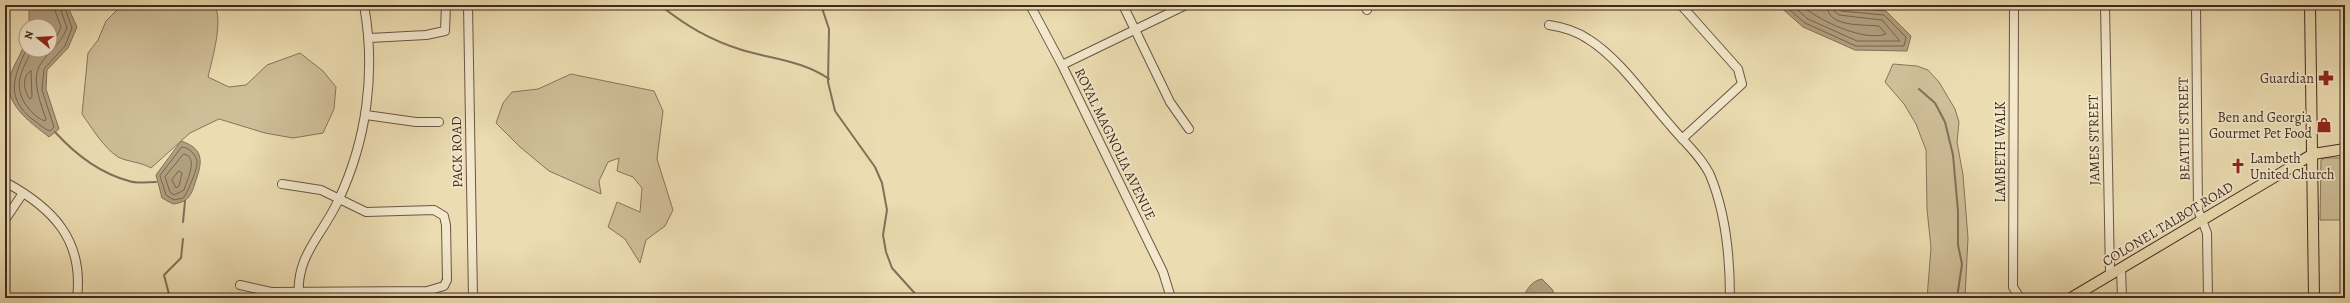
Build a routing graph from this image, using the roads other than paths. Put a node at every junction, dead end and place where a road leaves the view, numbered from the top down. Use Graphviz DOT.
graph roads {
  1 [pos="364,5"];
  2 [pos="446,5"];
  3 [pos="468,5"];
  4 [pos="1030,5"];
  5 [pos="1123,5"];
  6 [pos="1186,5"];
  7 [pos="1681,5"];
  8 [pos="2014,5"];
  9 [pos="2105,5"];
  10 [pos="2196,5"];
  11 [pos="2310,5"];
  12 [pos="1549,25"];
  13 [pos="1135,30"];
  14 [pos="370,38"];
  15 [pos="1062,65"];
  16 [pos="366,115"];
  17 [pos="439,122"];
  18 [pos="1189,128"];
  19 [pos="1682,139"];
  20 [pos="2345,149"];
  21 [pos="2314,154"];
  22 [pos="5,182"];
  23 [pos="282,184"];
  24 [pos="23,193"];
  25 [pos="338,200"];
  26 [pos="5,220"];
  27 [pos="2202,220"];
  28 [pos="2121,268"];
  29 [pos="2110,275"];
  30 [pos="240,285"];
  31 [pos="299,295"];
  32 [pos="77,298"];
  33 [pos="472,298"];
  34 [pos="1170,298"];
  35 [pos="1730,298"];
  36 [pos="2020,298"];
  37 [pos="2071,298"];
  38 [pos="2122,298"];
  39 [pos="2208,298"];
  40 [pos="2314,298"];
  1 -- 14 [label="street"];
  2 -- 14 [label="street"];
  3 -- 33 [label="street, PACK ROAD"];
  4 -- 15 [label="street, ROYAL MAGNOLIA AVENUE"];
  5 -- 13 [label="street"];
  6 -- 13 [label="street"];
  7 -- 19 [label="street"];
  8 -- 36 [label="street, LAMBETH WALK"];
  9 -- 29 [label="street, JAMES STREET"];
  10 -- 27 [label="street, BEATTIE STREET"];
  11 -- 21 [label="main road"];
  12 -- 19 [label="street"];
  13 -- 15 [label="street"];
  13 -- 18 [label="street"];
  14 -- 16 [label="street"];
  15 -- 34 [label="street, ROYAL MAGNOLIA AVENUE"];
  16 -- 17 [label="street"];
  16 -- 25 [label="street"];
  19 -- 35 [label="street"];
  20 -- 21 [label="main road, COLONEL TALBOT ROAD"];
  21 -- 27 [label="main road, COLONEL TALBOT ROAD"];
  21 -- 40 [label="main road"];
  22 -- 24 [label="street"];
  23 -- 25 [label="street"];
  24 -- 26 [label="street"];
  24 -- 32 [label="street"];
  25 -- 31 [label="street"];
  25 -- 31 [label="street"];
  27 -- 28 [label="main road, COLONEL TALBOT ROAD"];
  27 -- 39 [label="street, BEATTIE STREET"];
  28 -- 29 [label="main road, COLONEL TALBOT ROAD"];
  28 -- 38 [label="street"];
  29 -- 37 [label="main road, COLONEL TALBOT ROAD"];
  30 -- 31 [label="street"];
}
